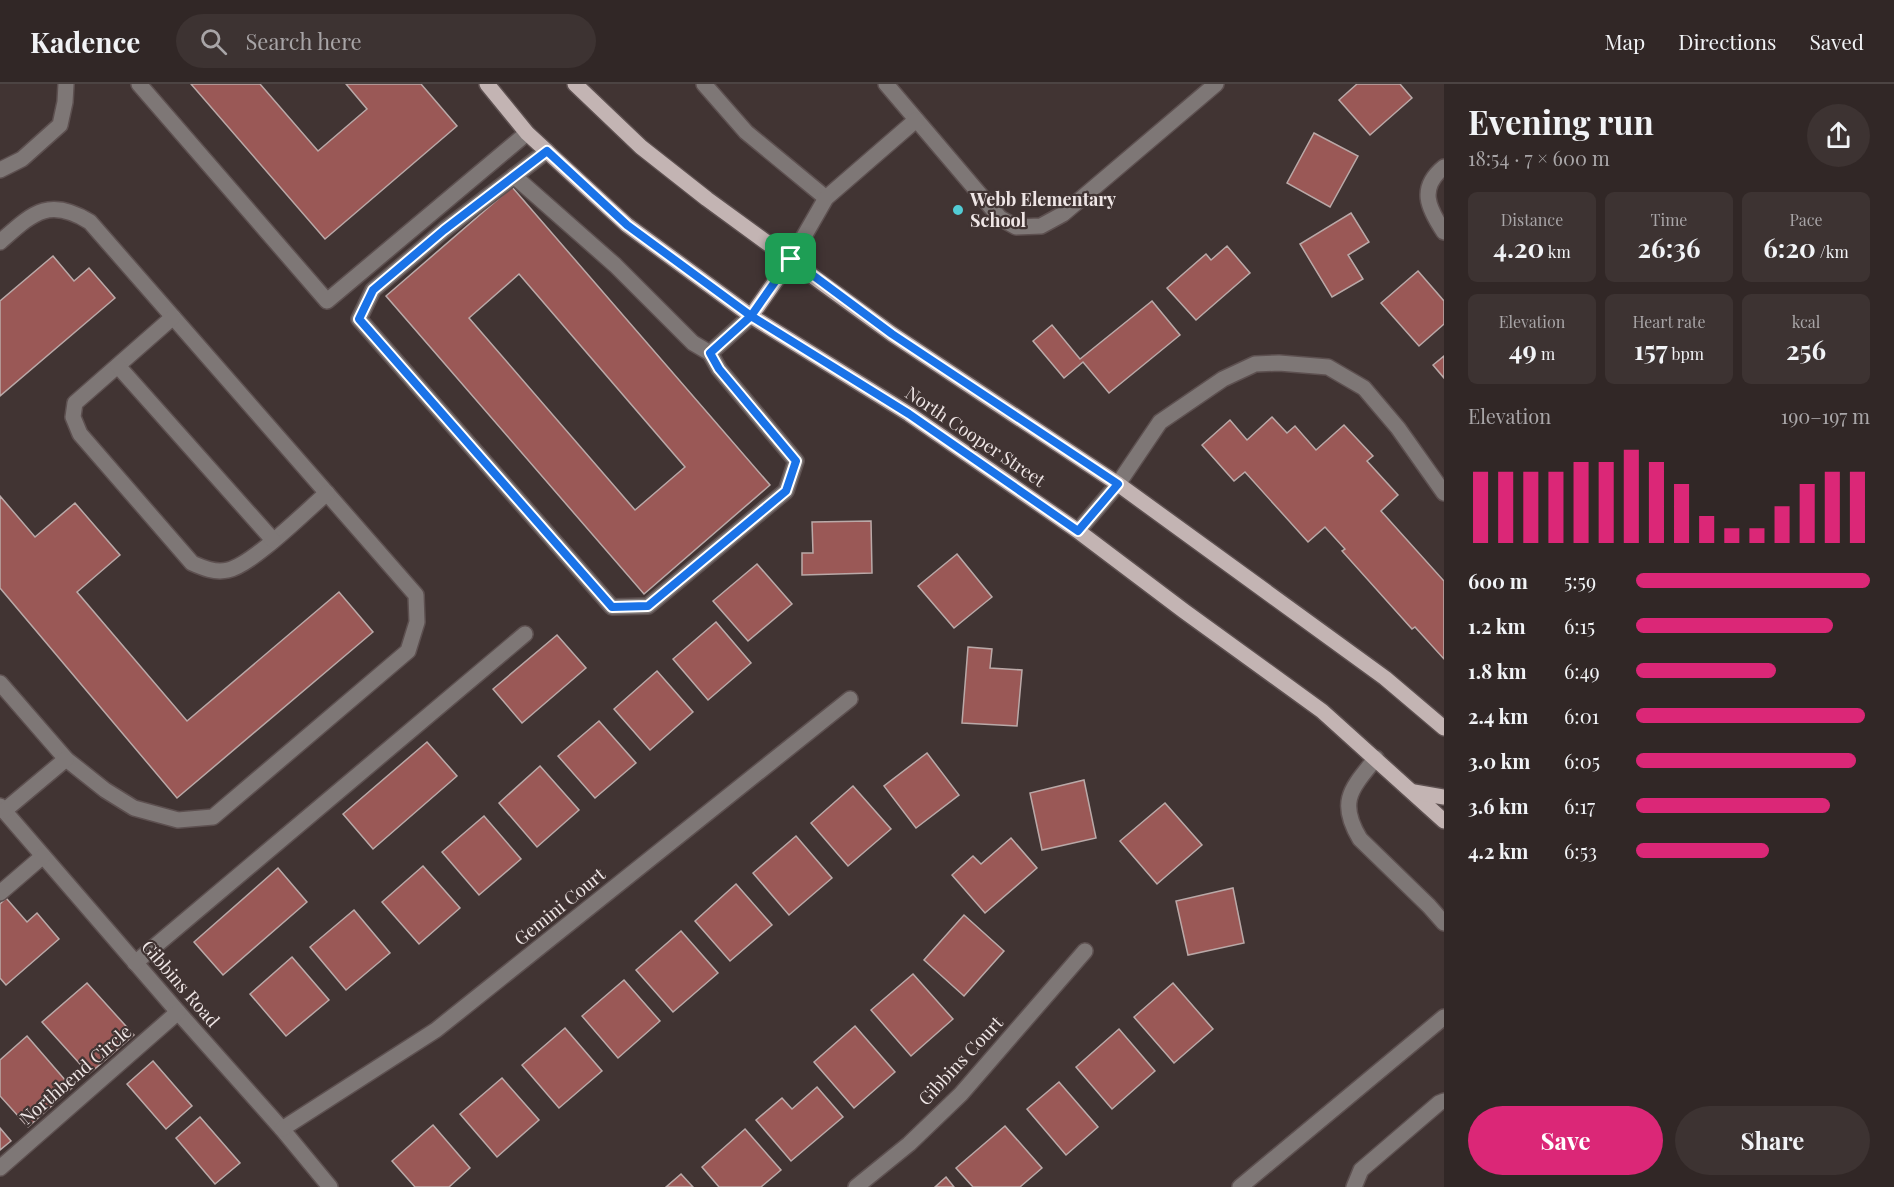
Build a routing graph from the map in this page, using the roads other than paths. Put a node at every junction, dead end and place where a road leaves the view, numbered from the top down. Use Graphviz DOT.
graph roads {
  1 [pos="66,84"];
  2 [pos="139,84"];
  3 [pos="487,84"];
  4 [pos="575,84"];
  5 [pos="704,84"];
  6 [pos="886,84"];
  7 [pos="1216,84"];
  8 [pos="916,120"];
  9 [pos="527,133"];
  10 [pos="547,151"];
  11 [pos="1444,167"];
  12 [pos="0,170"];
  13 [pos="514,176"];
  14 [pos="826,198"];
  15 [pos="1444,232"];
  16 [pos="0,242"];
  17 [pos="791,259"];
  18 [pos="751,316"];
  19 [pos="173,317"];
  20 [pos="710,353"];
  21 [pos="118,366"];
  22 [pos="1118,484"];
  23 [pos="327,493"];
  24 [pos="1444,493"];
  25 [pos="1078,531"];
  26 [pos="273,540"];
  27 [pos="525,634"];
  28 [pos="0,683"];
  29 [pos="850,699"];
  30 [pos="1441,719"];
  31 [pos="1376,758"];
  32 [pos="66,759"];
  33 [pos="1414,792"];
  34 [pos="1444,797"];
  35 [pos="2,809"];
  36 [pos="1444,821"];
  37 [pos="43,856"];
  38 [pos="0,893"];
  39 [pos="1444,923"];
  40 [pos="1085,951"];
  41 [pos="135,963"];
  42 [pos="178,1012"];
  43 [pos="1444,1017"];
  44 [pos="1444,1101"];
  45 [pos="282,1129"];
  46 [pos="0,1168"];
  47 [pos="330,1187"];
  48 [pos="856,1187"];
  49 [pos="1240,1187"];
  50 [pos="1354,1187"];
  1 -- 12 [label="street"];
  2 -- 9 [label="street"];
  3 -- 9 [label="main road, North Cooper Street"];
  4 -- 17 [label="main road"];
  5 -- 14 [label="street"];
  6 -- 8 [label="street"];
  7 -- 8 [label="street"];
  8 -- 14 [label="street"];
  9 -- 10 [label="main road, North Cooper Street"];
  10 -- 13 [label="street"];
  10 -- 18 [label="main road, North Cooper Street"];
  11 -- 15 [label="street"];
  13 -- 20 [label="street"];
  13 -- 20 [label="street"];
  14 -- 17 [label="street"];
  16 -- 19 [label="street"];
  17 -- 18 [label="main road"];
  17 -- 22 [label="main road"];
  18 -- 20 [label="street"];
  18 -- 25 [label="main road, North Cooper Street"];
  19 -- 21 [label="street"];
  19 -- 23 [label="street"];
  21 -- 26 [label="street"];
  21 -- 26 [label="street"];
  22 -- 24 [label="street"];
  22 -- 25 [label="street"];
  22 -- 30 [label="main road"];
  23 -- 26 [label="street"];
  23 -- 32 [label="street"];
  25 -- 31 [label="main road, North Cooper Street"];
  27 -- 41 [label="street"];
  28 -- 32 [label="street"];
  29 -- 45 [label="street, Gemini Court"];
  31 -- 33 [label="main road, North Cooper Street"];
  31 -- 39 [label="street"];
  32 -- 35 [label="street"];
  33 -- 34 [label="main road"];
  33 -- 36 [label="main road, North Cooper Street"];
  35 -- 37 [label="street, Gibbins Road"];
  37 -- 38 [label="street"];
  37 -- 41 [label="street, Gibbins Road"];
  40 -- 48 [label="street, Gibbins Court"];
  41 -- 42 [label="street, Gibbins Road"];
  42 -- 45 [label="street, Gibbins Road"];
  42 -- 46 [label="street, Northbend Circle"];
  43 -- 49 [label="street"];
  44 -- 50 [label="street"];
  45 -- 47 [label="street, Gibbins Road"];
}
